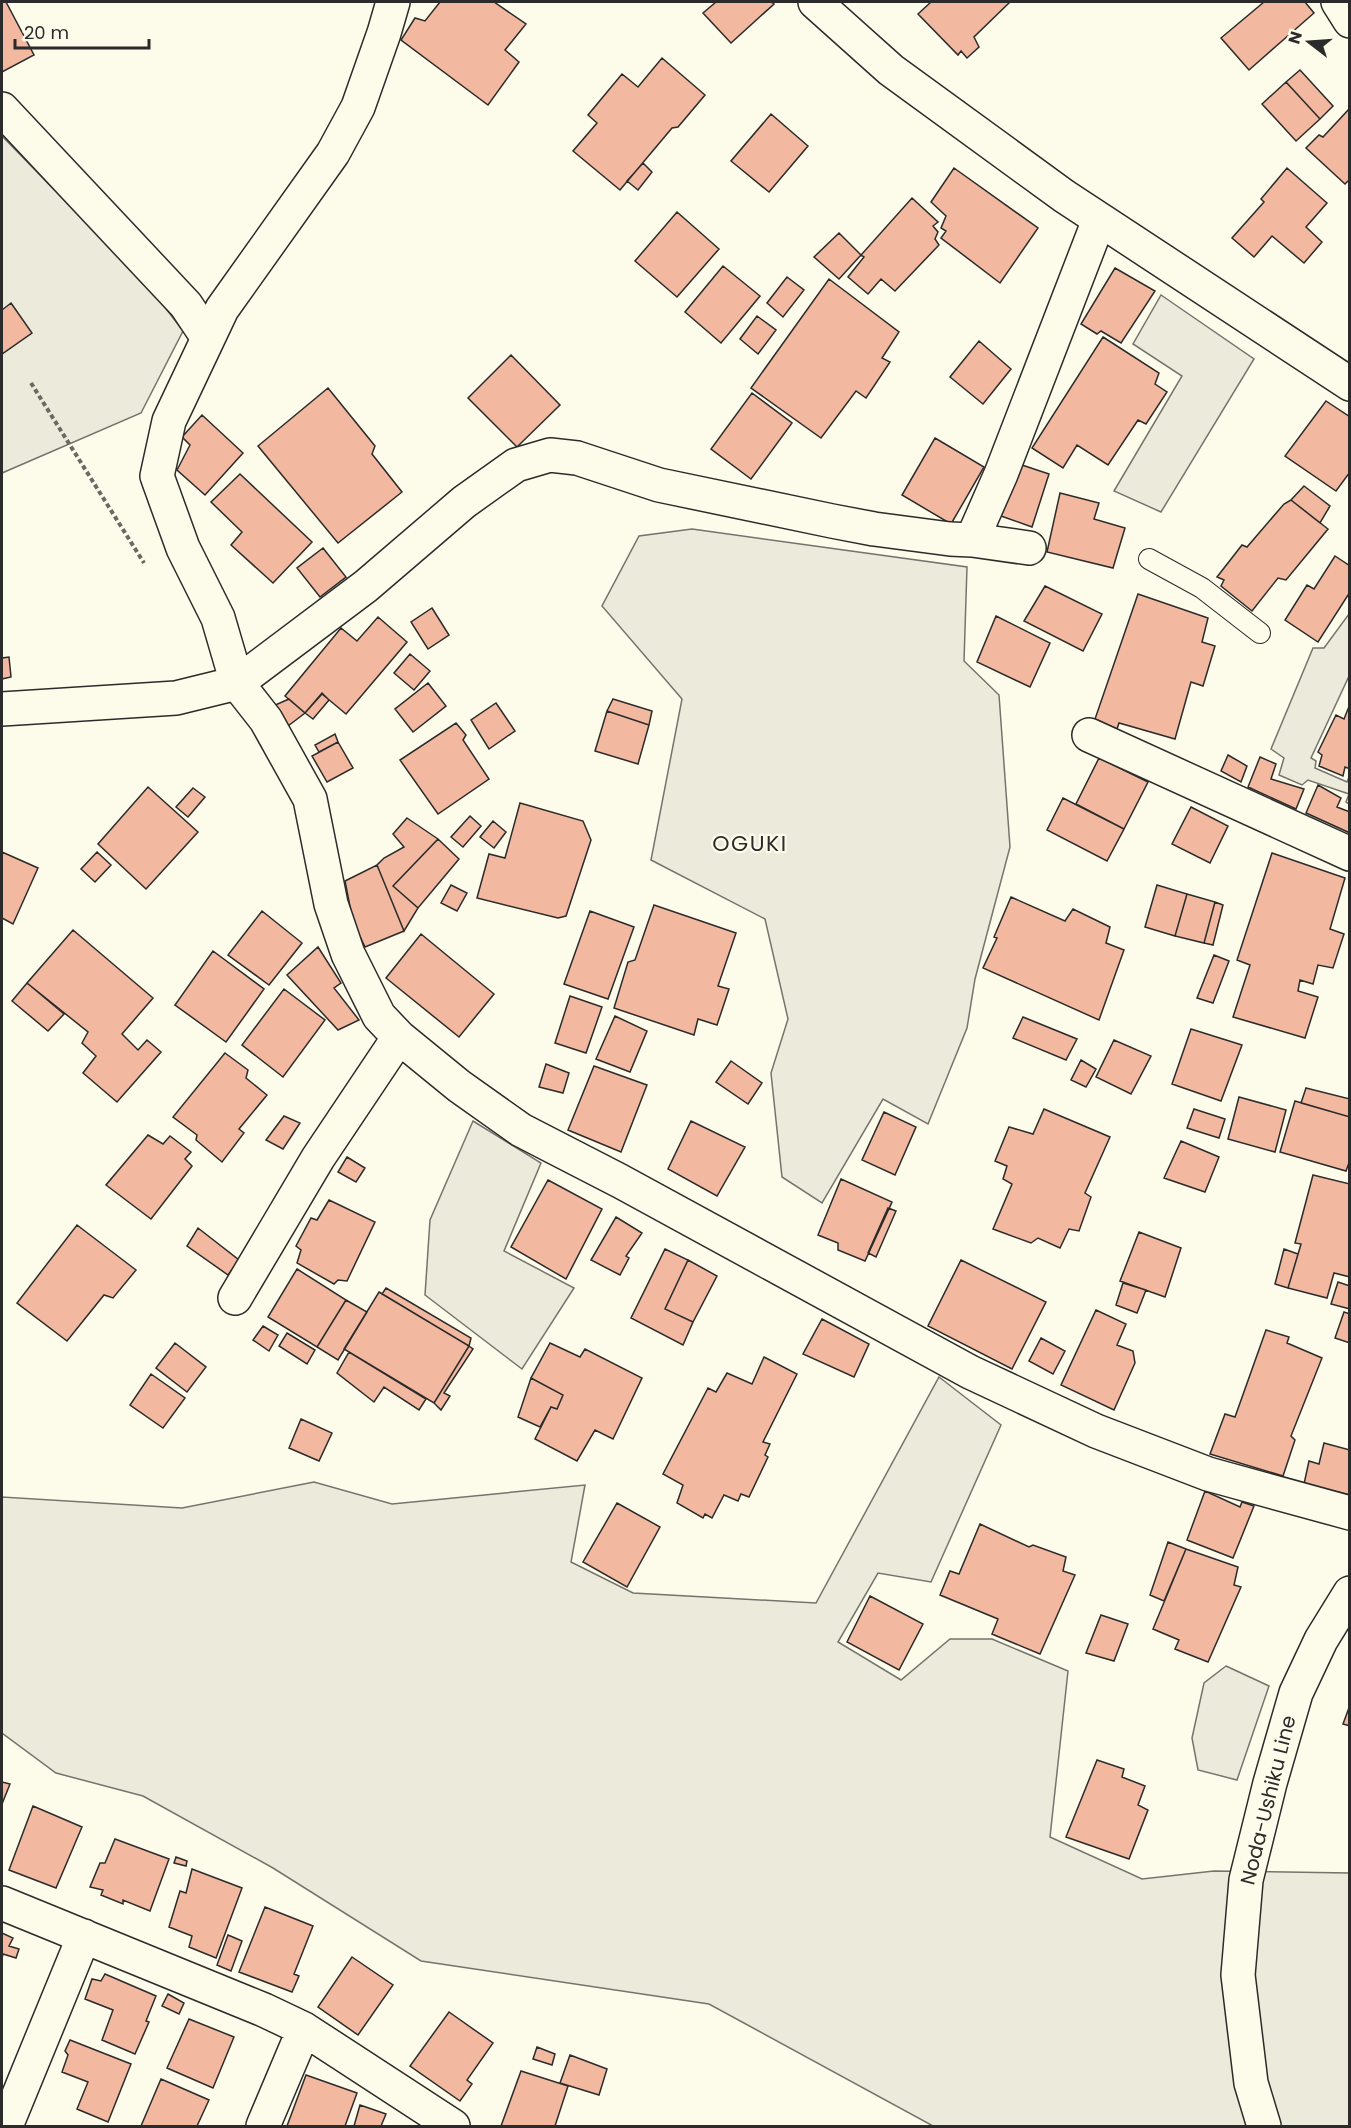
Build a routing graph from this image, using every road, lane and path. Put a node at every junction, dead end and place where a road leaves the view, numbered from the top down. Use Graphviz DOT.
graph roads {
  1 [pos="393,2"];
  2 [pos="815,2"];
  3 [pos="1338,2"];
  4 [pos="1350,21"];
  5 [pos="2,109"];
  6 [pos="1099,220"];
  7 [pos="208,338"];
  8 [pos="31,382"];
  9 [pos="1350,384"];
  10 [pos="972,540"];
  11 [pos="1029,548"];
  12 [pos="1149,559"];
  13 [pos="144,564"];
  14 [pos="1260,633"];
  15 [pos="237,683"];
  16 [pos="2,709"];
  17 [pos="1089,735"];
  18 [pos="1350,854"];
  19 [pos="399,1037"];
  20 [pos="235,1298"];
  21 [pos="1350,1513"];
  22 [pos="1350,1593"];
  23 [pos="2,1903"];
  24 [pos="84,1936"];
  25 [pos="304,2029"];
  26 [pos="6,2127"];
  27 [pos="263,2127"];
  28 [pos="453,2127"];
  29 [pos="1264,2127"];
  1 -- 7 [label="street"];
  2 -- 6 [label="street"];
  3 -- 4 [label="street"];
  5 -- 7 [label="street"];
  6 -- 9 [label="street"];
  6 -- 10 [label="street"];
  7 -- 15 [label="street"];
  8 -- 13 [label="path"];
  10 -- 11 [label="street"];
  10 -- 15 [label="street"];
  12 -- 14 [label="lane"];
  15 -- 16 [label="street"];
  15 -- 19 [label="street"];
  17 -- 18 [label="street"];
  19 -- 20 [label="street"];
  19 -- 21 [label="street"];
  22 -- 29 [label="street, Noda-Ushiku Line"];
  23 -- 24 [label="street"];
  24 -- 25 [label="street"];
  24 -- 26 [label="street"];
  25 -- 27 [label="street"];
  25 -- 28 [label="street"];
}
